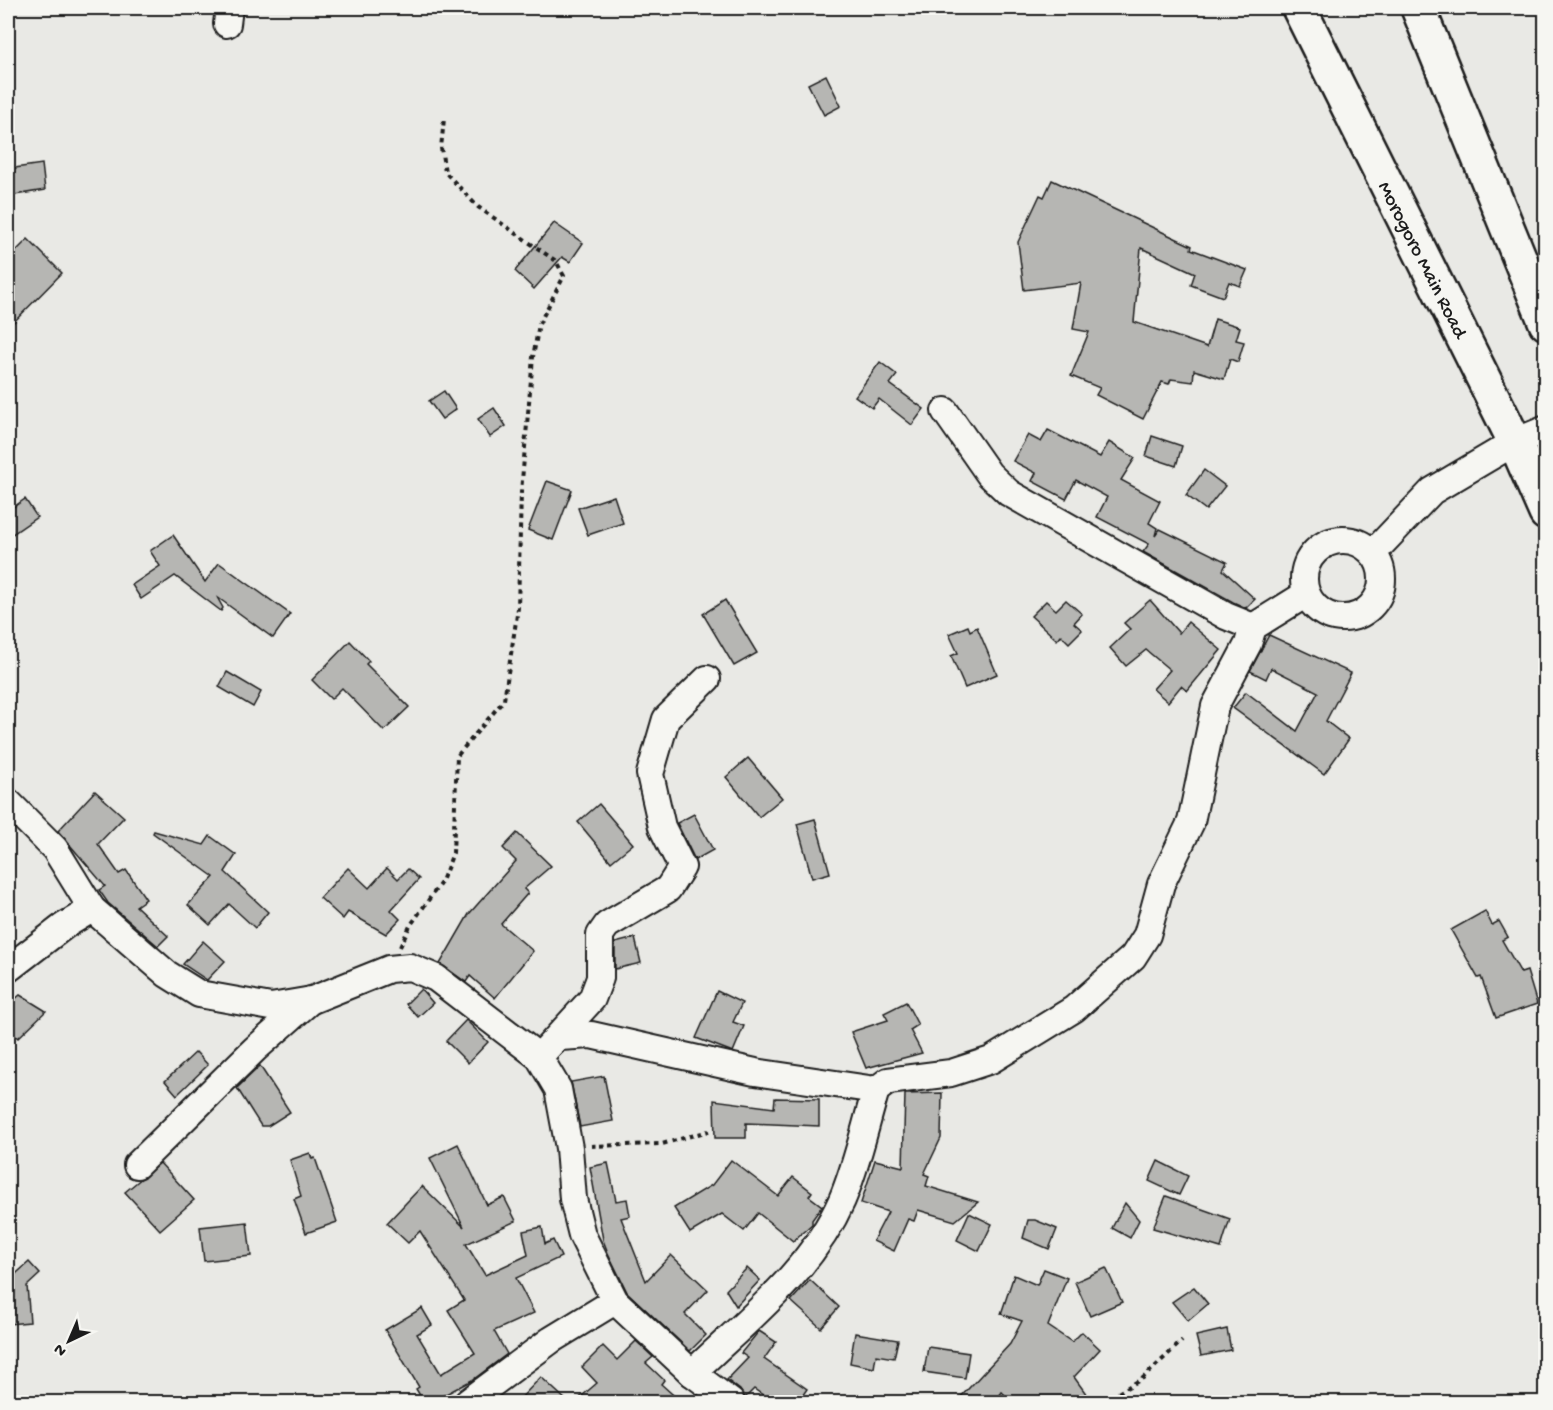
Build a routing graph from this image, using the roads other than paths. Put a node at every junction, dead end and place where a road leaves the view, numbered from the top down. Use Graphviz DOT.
graph roads {
  1 [pos="1299,8"];
  2 [pos="1418,8"];
  3 [pos="1545,323"];
  4 [pos="945,411"];
  5 [pos="1545,429"];
  6 [pos="1515,442"];
  7 [pos="1545,513"];
  8 [pos="1373,553"];
  9 [pos="1306,594"];
  10 [pos="1253,627"];
  11 [pos="706,679"];
  12 [pos="8,802"];
  13 [pos="93,909"];
  14 [pos="8,969"];
  15 [pos="312,1000"];
  16 [pos="560,1037"];
  17 [pos="539,1057"];
  18 [pos="876,1090"];
  19 [pos="137,1165"];
  20 [pos="615,1301"];
  21 [pos="692,1373"];
  22 [pos="468,1402"];
  23 [pos="731,1402"];
  1 -- 6 [label="highway, Morogoro Main Road"];
  2 -- 3 [label="highway"];
  4 -- 10 [label="street"];
  5 -- 6 [label="street"];
  6 -- 7 [label="highway, Morogoro Main Road"];
  6 -- 8 [label="street"];
  8 -- 9 [label="street"];
  8 -- 9 [label="street"];
  9 -- 10 [label="street"];
  10 -- 18 [label="street"];
  11 -- 16 [label="street"];
  12 -- 13 [label="street"];
  13 -- 14 [label="street"];
  13 -- 15 [label="street"];
  15 -- 17 [label="street"];
  15 -- 19 [label="street"];
  16 -- 17 [label="street"];
  16 -- 18 [label="street"];
  17 -- 20 [label="street"];
  18 -- 21 [label="street"];
  20 -- 21 [label="street"];
  20 -- 22 [label="street"];
  21 -- 23 [label="street"];
}
